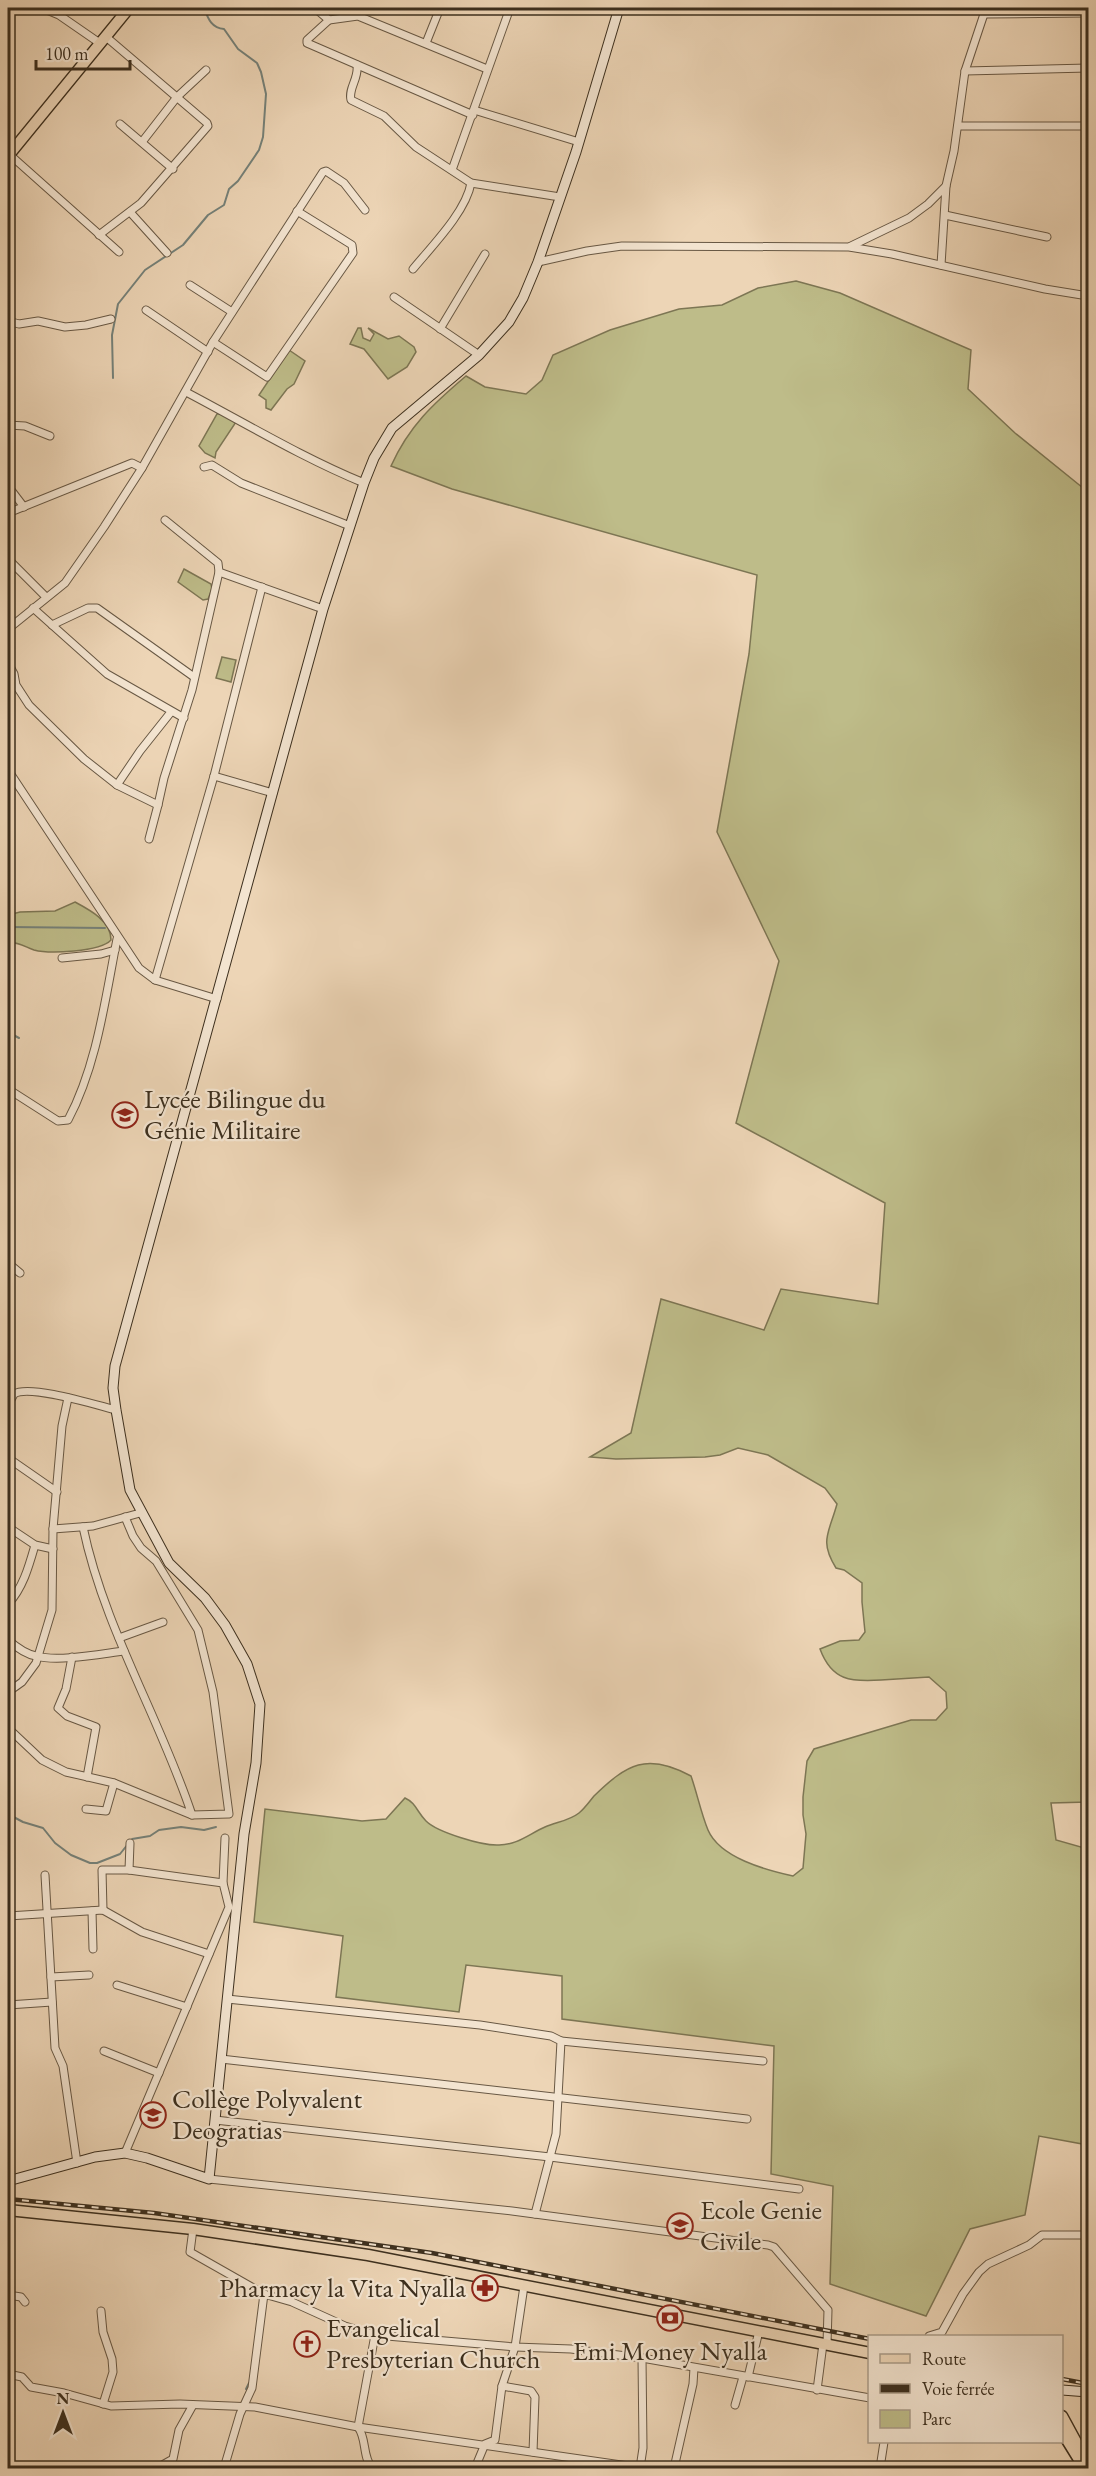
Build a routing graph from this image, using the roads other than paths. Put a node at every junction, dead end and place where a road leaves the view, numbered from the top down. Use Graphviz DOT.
graph roads {
  1 [pos="42,8"];
  2 [pos="129,8"];
  3 [pos="315,8"];
  4 [pos="440,8"];
  5 [pos="510,8"];
  6 [pos="619,8"];
  7 [pos="55,10"];
  8 [pos="985,11"];
  9 [pos="1089,13"];
  10 [pos="329,21"];
  11 [pos="103,40"];
  12 [pos="426,44"];
  13 [pos="357,65"];
  14 [pos="1089,68"];
  15 [pos="487,69"];
  16 [pos="206,70"];
  17 [pos="966,71"];
  18 [pos="177,97"];
  19 [pos="474,113"];
  20 [pos="120,124"];
  21 [pos="958,126"];
  22 [pos="1089,126"];
  23 [pos="142,142"];
  24 [pos="579,142"];
  25 [pos="8,155"];
  26 [pos="173,169"];
  27 [pos="452,170"];
  28 [pos="471,183"];
  29 [pos="946,186"];
  30 [pos="560,197"];
  31 [pos="365,210"];
  32 [pos="297,211"];
  33 [pos="130,212"];
  34 [pos="945,215"];
  35 [pos="99,235"];
  36 [pos="1047,237"];
  37 [pos="849,247"];
  38 [pos="119,252"];
  39 [pos="166,253"];
  40 [pos="485,254"];
  41 [pos="538,262"];
  42 [pos="941,265"];
  43 [pos="413,269"];
  44 [pos="190,285"];
  45 [pos="1089,296"];
  46 [pos="394,297"];
  47 [pos="146,310"];
  48 [pos="232,312"];
  49 [pos="111,319"];
  50 [pos="8,321"];
  51 [pos="440,329"];
  52 [pos="213,342"];
  53 [pos="208,352"];
  54 [pos="479,355"];
  55 [pos="186,392"];
  56 [pos="8,425"];
  57 [pos="50,436"];
  58 [pos="204,467"];
  59 [pos="142,468"];
  60 [pos="364,483"];
  61 [pos="8,486"];
  62 [pos="24,507"];
  63 [pos="8,513"];
  64 [pos="165,520"];
  65 [pos="350,526"];
  66 [pos="8,559"];
  67 [pos="219,572"];
  68 [pos="262,587"];
  69 [pos="46,597"];
  70 [pos="33,608"];
  71 [pos="323,609"];
  72 [pos="52,625"];
  73 [pos="8,629"];
  74 [pos="8,663"];
  75 [pos="194,677"];
  76 [pos="171,712"];
  77 [pos="184,718"];
  78 [pos="8,770"];
  79 [pos="214,776"];
  80 [pos="117,785"];
  81 [pos="273,793"];
  82 [pos="158,805"];
  83 [pos="149,839"];
  84 [pos="117,939"];
  85 [pos="115,950"];
  86 [pos="62,958"];
  87 [pos="155,980"];
  88 [pos="217,999"];
  89 [pos="8,1089"];
  90 [pos="8,1263"];
  91 [pos="20,1273"];
  92 [pos="68,1398"];
  93 [pos="8,1406"];
  94 [pos="116,1410"];
  95 [pos="8,1458"];
  96 [pos="57,1492"];
  97 [pos="140,1513"];
  98 [pos="125,1517"];
  99 [pos="8,1527"];
  100 [pos="83,1527"];
  101 [pos="53,1529"];
  102 [pos="35,1545"];
  103 [pos="53,1550"];
  104 [pos="8,1604"];
  105 [pos="163,1622"];
  106 [pos="119,1638"];
  107 [pos="8,1640"];
  108 [pos="124,1651"];
  109 [pos="37,1657"];
  110 [pos="72,1657"];
  111 [pos="8,1692"];
  112 [pos="8,1728"];
  113 [pos="87,1777"];
  114 [pos="114,1784"];
  115 [pos="86,1809"];
  116 [pos="192,1815"];
  117 [pos="225,1838"];
  118 [pos="130,1843"];
  119 [pos="129,1870"];
  120 [pos="45,1875"];
  121 [pos="223,1883"];
  122 [pos="103,1910"];
  123 [pos="92,1911"];
  124 [pos="47,1913"];
  125 [pos="8,1916"];
  126 [pos="93,1949"];
  127 [pos="209,1954"];
  128 [pos="89,1975"];
  129 [pos="51,1977"];
  130 [pos="117,1985"];
  131 [pos="227,1999"];
  132 [pos="52,2002"];
  133 [pos="8,2005"];
  134 [pos="187,2007"];
  135 [pos="561,2041"];
  136 [pos="104,2051"];
  137 [pos="221,2059"];
  138 [pos="763,2061"];
  139 [pos="159,2073"];
  140 [pos="559,2097"];
  141 [pos="747,2119"];
  142 [pos="215,2120"];
  143 [pos="125,2153"];
  144 [pos="550,2157"];
  145 [pos="77,2163"];
  146 [pos="209,2179"];
  147 [pos="8,2181"];
  148 [pos="799,2189"];
  149 [pos="8,2210"];
  150 [pos="535,2214"];
  151 [pos="193,2229"];
  152 [pos="1089,2235"];
  153 [pos="524,2286"];
  154 [pos="264,2294"];
  155 [pos="8,2295"];
  156 [pos="25,2302"];
  157 [pos="101,2311"];
  158 [pos="759,2331"];
  159 [pos="375,2335"];
  160 [pos="934,2335"];
  161 [pos="825,2344"];
  162 [pos="515,2347"];
  163 [pos="868,2353"];
  164 [pos="642,2358"];
  165 [pos="694,2368"];
  166 [pos="8,2374"];
  167 [pos="746,2377"];
  168 [pos="502,2386"];
  169 [pos="817,2390"];
  170 [pos="1063,2390"];
  171 [pos="1089,2392"];
  172 [pos="868,2398"];
  173 [pos="103,2404"];
  174 [pos="193,2405"];
  175 [pos="735,2405"];
  176 [pos="244,2406"];
  177 [pos="1063,2420"];
  178 [pos="358,2427"];
  179 [pos="1067,2435"];
  180 [pos="884,2443"];
  181 [pos="485,2444"];
  182 [pos="533,2452"];
  183 [pos="577,2459"];
  184 [pos="1084,2462"];
  185 [pos="641,2468"];
  186 [pos="157,2469"];
  187 [pos="224,2469"];
  188 [pos="372,2469"];
  189 [pos="475,2469"];
  190 [pos="575,2469"];
  191 [pos="674,2469"];
  192 [pos="879,2469"];
  1 -- 7 [label="street"];
  2 -- 11 [label="main road"];
  3 -- 10 [label="street"];
  4 -- 12 [label="street"];
  5 -- 15 [label="street"];
  6 -- 24 [label="main road"];
  7 -- 11 [label="street"];
  8 -- 9 [label="street"];
  8 -- 17 [label="street"];
  10 -- 12 [label="street"];
  10 -- 13 [label="street"];
  11 -- 18 [label="street"];
  11 -- 25 [label="main road"];
  12 -- 15 [label="street"];
  13 -- 19 [label="street"];
  13 -- 27 [label="street"];
  14 -- 17 [label="street"];
  15 -- 19 [label="street"];
  16 -- 18 [label="street"];
  17 -- 21 [label="street"];
  18 -- 23 [label="street"];
  18 -- 26 [label="street"];
  19 -- 24 [label="street"];
  19 -- 27 [label="street"];
  20 -- 23 [label="street"];
  21 -- 22 [label="street"];
  21 -- 29 [label="street"];
  23 -- 26 [label="street"];
  24 -- 30 [label="main road"];
  25 -- 35 [label="street"];
  26 -- 33 [label="street"];
  27 -- 28 [label="street"];
  28 -- 30 [label="street"];
  28 -- 43 [label="street"];
  29 -- 34 [label="street"];
  29 -- 37 [label="street"];
  30 -- 41 [label="main road"];
  31 -- 32 [label="street"];
  32 -- 48 [label="street"];
  32 -- 52 [label="street"];
  33 -- 35 [label="street"];
  33 -- 39 [label="street"];
  34 -- 36 [label="street"];
  34 -- 42 [label="street"];
  35 -- 38 [label="street"];
  37 -- 41 [label="street"];
  37 -- 42 [label="street"];
  40 -- 51 [label="street"];
  41 -- 54 [label="main road"];
  42 -- 45 [label="street"];
  44 -- 48 [label="street"];
  46 -- 51 [label="street"];
  47 -- 53 [label="street"];
  48 -- 52 [label="street"];
  49 -- 50 [label="street"];
  51 -- 54 [label="street"];
  52 -- 53 [label="street"];
  53 -- 55 [label="street"];
  54 -- 60 [label="main road"];
  55 -- 59 [label="street"];
  55 -- 60 [label="street"];
  56 -- 57 [label="street"];
  58 -- 65 [label="street"];
  59 -- 62 [label="street"];
  59 -- 69 [label="street"];
  60 -- 65 [label="main road"];
  61 -- 62 [label="street"];
  62 -- 63 [label="street"];
  64 -- 67 [label="street"];
  65 -- 71 [label="main road"];
  66 -- 69 [label="street"];
  67 -- 68 [label="street"];
  67 -- 75 [label="street"];
  68 -- 71 [label="street"];
  68 -- 79 [label="street"];
  69 -- 70 [label="street"];
  70 -- 72 [label="street"];
  70 -- 73 [label="street"];
  71 -- 81 [label="main road"];
  72 -- 75 [label="street"];
  72 -- 76 [label="street"];
  74 -- 80 [label="street"];
  75 -- 77 [label="street"];
  76 -- 77 [label="street"];
  76 -- 80 [label="street"];
  77 -- 82 [label="street"];
  78 -- 84 [label="street"];
  79 -- 81 [label="street"];
  79 -- 87 [label="street"];
  80 -- 82 [label="street"];
  81 -- 88 [label="main road"];
  82 -- 83 [label="street"];
  84 -- 85 [label="street"];
  84 -- 87 [label="street"];
  85 -- 86 [label="street"];
  85 -- 89 [label="street"];
  87 -- 88 [label="street"];
  88 -- 94 [label="main road"];
  90 -- 91 [label="street"];
  92 -- 93 [label="street"];
  92 -- 94 [label="street"];
  92 -- 96 [label="street"];
  94 -- 97 [label="main road"];
  95 -- 96 [label="street"];
  96 -- 101 [label="street"];
  97 -- 98 [label="street"];
  97 -- 131 [label="main road"];
  98 -- 100 [label="street"];
  98 -- 116 [label="street"];
  99 -- 102 [label="street"];
  100 -- 101 [label="street"];
  100 -- 106 [label="street"];
  101 -- 103 [label="street"];
  102 -- 103 [label="street"];
  102 -- 104 [label="street"];
  103 -- 109 [label="street"];
  105 -- 106 [label="street"];
  106 -- 108 [label="street"];
  107 -- 109 [label="street"];
  108 -- 110 [label="street"];
  108 -- 116 [label="street"];
  109 -- 110 [label="street"];
  109 -- 111 [label="street"];
  110 -- 113 [label="street"];
  112 -- 113 [label="street"];
  113 -- 114 [label="street"];
  114 -- 115 [label="street"];
  114 -- 116 [label="street"];
  117 -- 121 [label="street"];
  118 -- 119 [label="street"];
  119 -- 121 [label="street"];
  119 -- 122 [label="street"];
  120 -- 124 [label="street"];
  121 -- 127 [label="street"];
  122 -- 123 [label="street"];
  122 -- 127 [label="street"];
  123 -- 124 [label="street"];
  123 -- 126 [label="street"];
  124 -- 125 [label="street"];
  124 -- 129 [label="street"];
  127 -- 134 [label="street"];
  128 -- 129 [label="street"];
  129 -- 132 [label="street"];
  130 -- 134 [label="street"];
  131 -- 135 [label="street"];
  131 -- 137 [label="main road"];
  132 -- 133 [label="street"];
  132 -- 145 [label="street"];
  134 -- 139 [label="street"];
  135 -- 138 [label="street"];
  135 -- 140 [label="street"];
  136 -- 139 [label="street"];
  137 -- 140 [label="street"];
  137 -- 142 [label="main road"];
  139 -- 143 [label="street"];
  140 -- 141 [label="street"];
  140 -- 144 [label="street"];
  142 -- 144 [label="street"];
  142 -- 146 [label="main road"];
  143 -- 145 [label="main road"];
  143 -- 146 [label="main road"];
  144 -- 148 [label="street"];
  144 -- 150 [label="street"];
  145 -- 147 [label="main road"];
  146 -- 150 [label="street"];
  149 -- 151 [label="main road"];
  150 -- 161 [label="street"];
  151 -- 153 [label="main road"];
  151 -- 154 [label="street"];
  152 -- 160 [label="street"];
  153 -- 158 [label="main road"];
  153 -- 162 [label="street"];
  154 -- 159 [label="street"];
  154 -- 176 [label="street"];
  155 -- 156 [label="street"];
  157 -- 173 [label="street"];
  158 -- 161 [label="main road"];
  158 -- 167 [label="street"];
  159 -- 162 [label="street"];
  159 -- 178 [label="street"];
  161 -- 163 [label="main road"];
  161 -- 169 [label="street"];
  162 -- 164 [label="street"];
  162 -- 168 [label="street"];
  164 -- 165 [label="street"];
  164 -- 185 [label="street"];
  165 -- 167 [label="street"];
  165 -- 191 [label="street"];
  166 -- 173 [label="street"];
  167 -- 169 [label="street"];
  167 -- 175 [label="street"];
  168 -- 181 [label="street"];
  168 -- 182 [label="street"];
  169 -- 172 [label="street"];
  170 -- 171 [label="main road"];
  173 -- 174 [label="street"];
  174 -- 176 [label="street"];
  174 -- 186 [label="street"];
  176 -- 178 [label="street"];
  176 -- 187 [label="street"];
  177 -- 179 [label="main road"];
  178 -- 181 [label="street"];
  178 -- 188 [label="street"];
  179 -- 184 [label="main road"];
  180 -- 192 [label="street"];
  181 -- 182 [label="street"];
  181 -- 189 [label="street"];
  182 -- 183 [label="street"];
  183 -- 185 [label="street"];
  183 -- 190 [label="street"];
}
